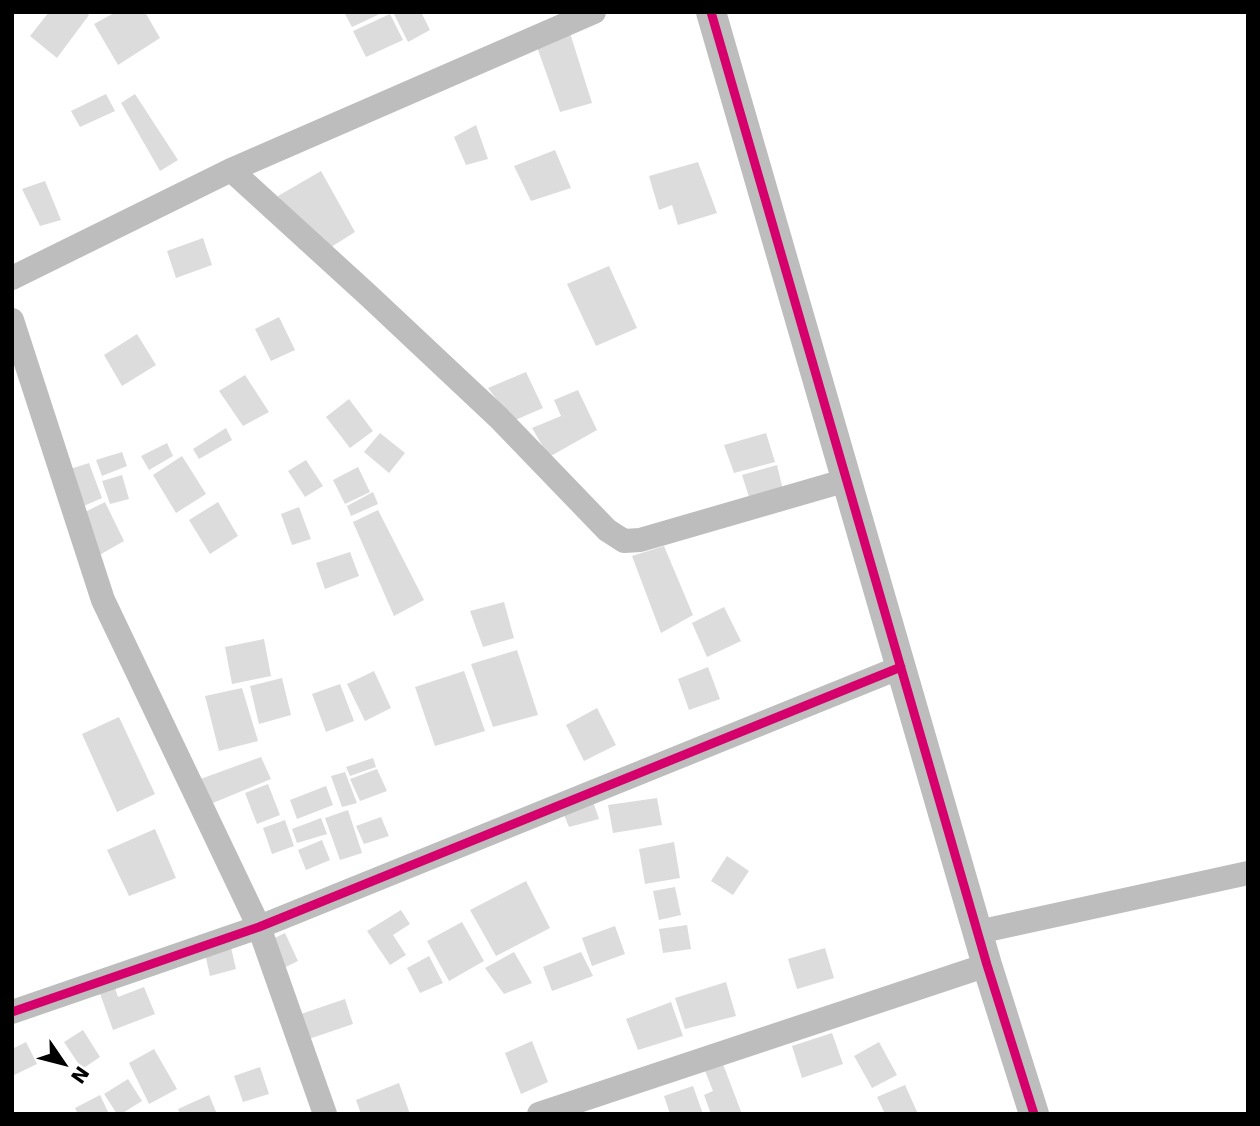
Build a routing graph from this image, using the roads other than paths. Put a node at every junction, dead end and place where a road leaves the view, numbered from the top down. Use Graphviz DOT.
graph roads {
  1 [pos="594,12"];
  2 [pos="711,12"];
  3 [pos="231,170"];
  4 [pos="12,278"];
  5 [pos="12,320"];
  6 [pos="847,480"];
  7 [pos="901,667"];
  8 [pos="1248,873"];
  9 [pos="259,927"];
  10 [pos="978,932"];
  11 [pos="987,965"];
  12 [pos="12,1012"];
  13 [pos="324,1114"];
  14 [pos="539,1114"];
  15 [pos="1034,1114"];
  1 -- 3 [label="street"];
  2 -- 6 [label="street"];
  3 -- 4 [label="street"];
  3 -- 6 [label="street"];
  5 -- 9 [label="street"];
  6 -- 7 [label="street"];
  7 -- 9 [label="street"];
  7 -- 10 [label="street"];
  8 -- 10 [label="street"];
  9 -- 12 [label="street"];
  9 -- 13 [label="street"];
  10 -- 11 [label="street"];
  11 -- 14 [label="street"];
  11 -- 15 [label="street"];
}
